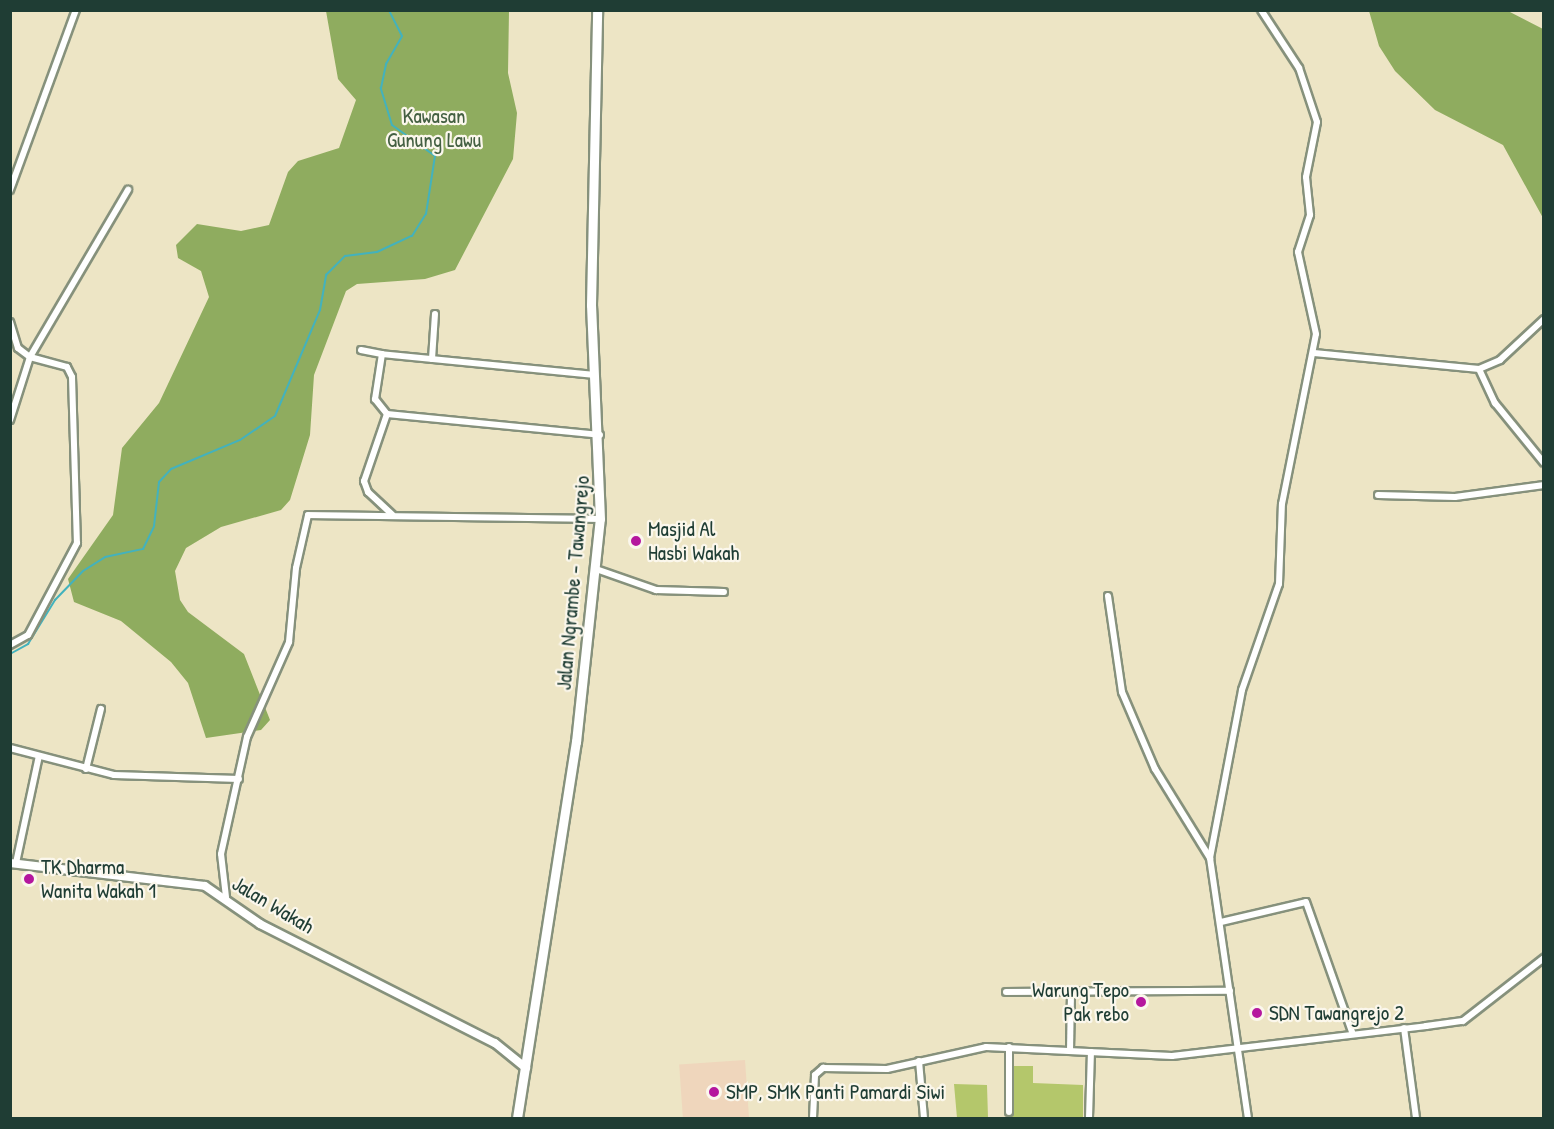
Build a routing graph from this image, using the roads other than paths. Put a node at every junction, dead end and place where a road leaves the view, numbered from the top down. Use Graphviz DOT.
graph roads {
  1 [pos="76,10"];
  2 [pos="597,10"];
  3 [pos="1261,10"];
  4 [pos="10,190"];
  5 [pos="128,190"];
  6 [pos="435,314"];
  7 [pos="1544,319"];
  8 [pos="10,322"];
  9 [pos="361,350"];
  10 [pos="1314,353"];
  11 [pos="382,354"];
  12 [pos="30,357"];
  13 [pos="432,359"];
  14 [pos="1479,369"];
  15 [pos="596,375"];
  16 [pos="387,414"];
  17 [pos="10,420"];
  18 [pos="600,435"];
  19 [pos="1544,463"];
  20 [pos="1544,485"];
  21 [pos="1378,495"];
  22 [pos="393,514"];
  23 [pos="600,519"];
  24 [pos="596,569"];
  25 [pos="724,592"];
  26 [pos="1108,596"];
  27 [pos="10,645"];
  28 [pos="100,709"];
  29 [pos="10,748"];
  30 [pos="39,756"];
  31 [pos="87,769"];
  32 [pos="239,779"];
  33 [pos="1210,858"];
  34 [pos="13,863"];
  35 [pos="226,897"];
  36 [pos="1221,922"];
  37 [pos="1544,958"];
  38 [pos="1230,991"];
  39 [pos="1006,992"];
  40 [pos="1071,994"];
  41 [pos="1404,1028"];
  42 [pos="1352,1032"];
  43 [pos="1009,1047"];
  44 [pos="1237,1047"];
  45 [pos="1070,1051"];
  46 [pos="1091,1052"];
  47 [pos="919,1061"];
  48 [pos="525,1068"];
  49 [pos="1009,1112"];
  50 [pos="517,1119"];
  51 [pos="813,1119"];
  52 [pos="924,1119"];
  53 [pos="1089,1119"];
  54 [pos="1248,1119"];
  55 [pos="1416,1119"];
  1 -- 4 [label="street"];
  2 -- 15 [label="main road, Jalan Ngrambe - Tawangrejo"];
  3 -- 10 [label="street"];
  5 -- 12 [label="street"];
  6 -- 13 [label="street"];
  7 -- 14 [label="street"];
  8 -- 12 [label="street"];
  9 -- 11 [label="street"];
  10 -- 14 [label="street"];
  10 -- 33 [label="street"];
  11 -- 13 [label="street"];
  11 -- 16 [label="street"];
  12 -- 17 [label="street"];
  12 -- 27 [label="street"];
  13 -- 15 [label="street"];
  14 -- 19 [label="street"];
  15 -- 18 [label="main road, Jalan Ngrambe - Tawangrejo"];
  16 -- 18 [label="street"];
  16 -- 22 [label="street"];
  18 -- 23 [label="main road, Jalan Ngrambe - Tawangrejo"];
  20 -- 21 [label="street"];
  22 -- 23 [label="street"];
  22 -- 32 [label="street"];
  23 -- 24 [label="main road, Jalan Ngrambe - Tawangrejo"];
  24 -- 25 [label="street"];
  24 -- 48 [label="main road, Jalan Ngrambe - Tawangrejo"];
  26 -- 33 [label="street"];
  28 -- 31 [label="street"];
  29 -- 30 [label="street"];
  30 -- 31 [label="street"];
  30 -- 34 [label="street"];
  31 -- 32 [label="street"];
  32 -- 35 [label="street"];
  33 -- 36 [label="street"];
  34 -- 35 [label="street, Jalan Wakah"];
  35 -- 48 [label="street, Jalan Wakah"];
  36 -- 38 [label="street"];
  36 -- 42 [label="street"];
  37 -- 41 [label="street"];
  38 -- 40 [label="street"];
  38 -- 44 [label="street"];
  39 -- 40 [label="street"];
  40 -- 45 [label="street"];
  41 -- 42 [label="street"];
  41 -- 55 [label="street"];
  42 -- 44 [label="street"];
  43 -- 45 [label="street"];
  43 -- 47 [label="street"];
  43 -- 49 [label="street"];
  44 -- 46 [label="street"];
  44 -- 54 [label="street"];
  45 -- 46 [label="street"];
  46 -- 53 [label="street"];
  47 -- 51 [label="street"];
  47 -- 52 [label="street"];
  48 -- 50 [label="main road, Jalan Ngrambe - Tawangrejo"];
}
